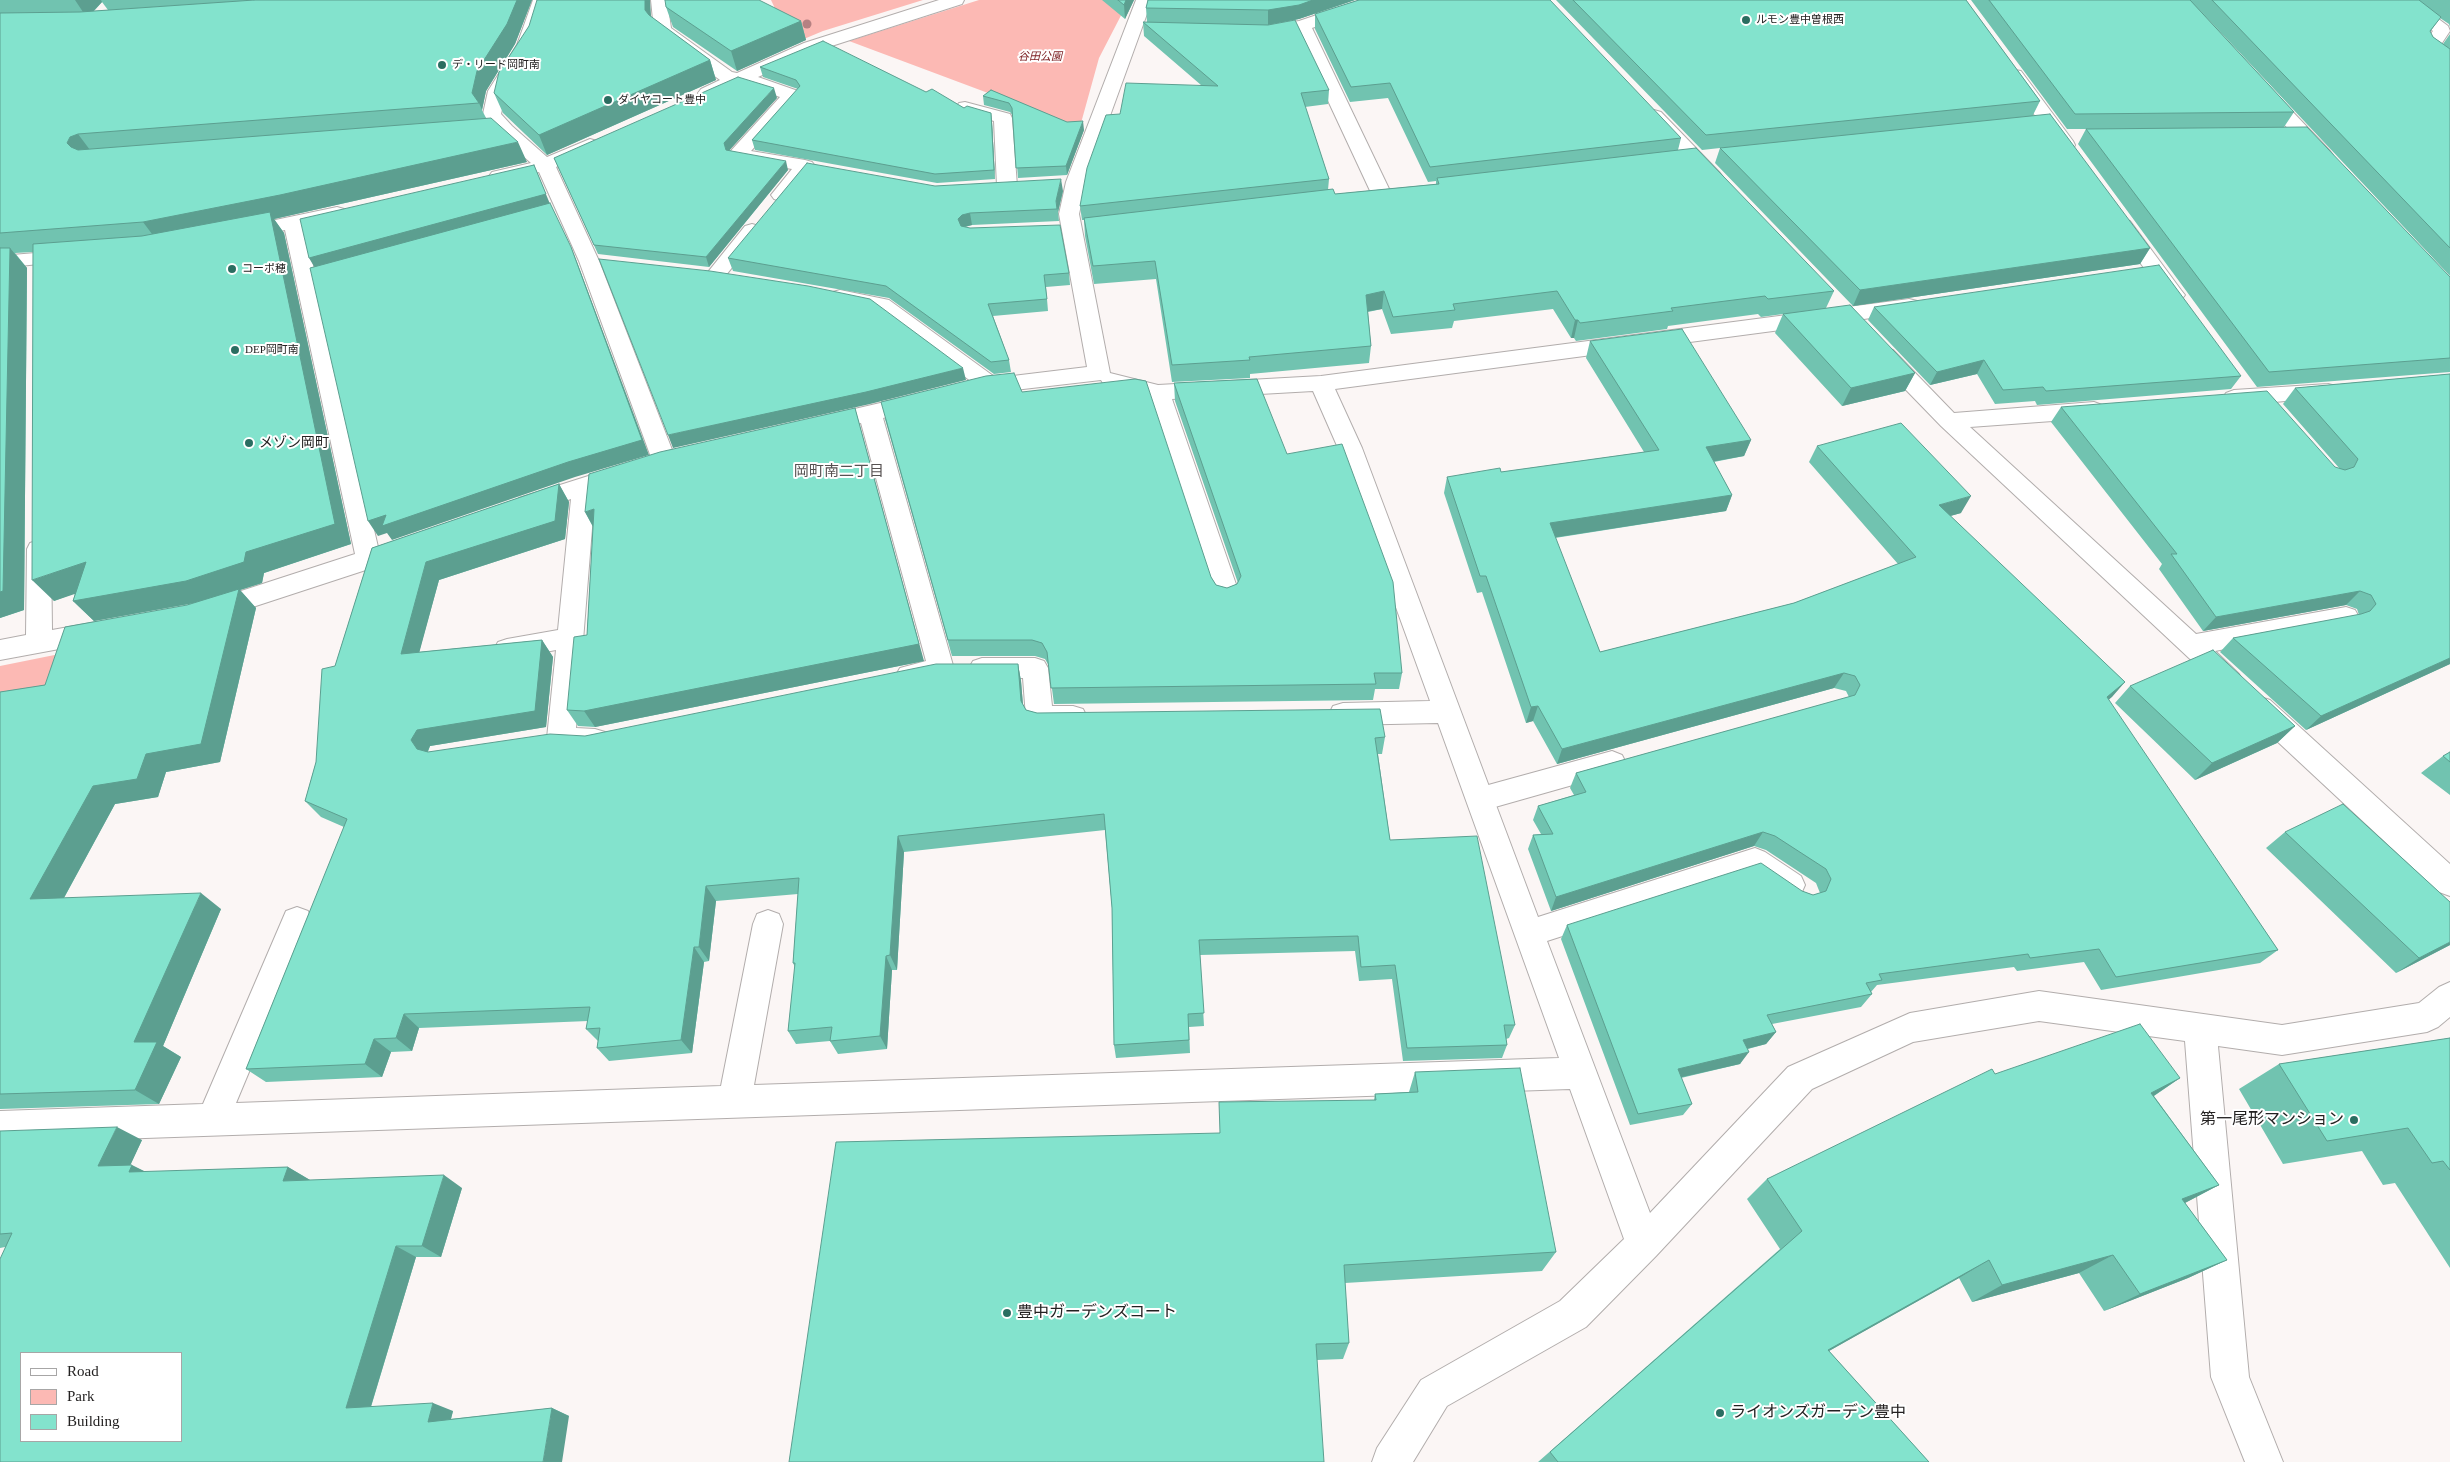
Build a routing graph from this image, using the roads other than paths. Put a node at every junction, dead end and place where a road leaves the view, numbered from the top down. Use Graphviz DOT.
graph roads {
  1 [pos="541,0"];
  2 [pos="659,0"];
  3 [pos="956,0"];
  4 [pos="1144,0"];
  5 [pos="1377,0"];
  6 [pos="2402,0"];
  7 [pos="1302,26"];
  8 [pos="1248,32"];
  9 [pos="2001,56"];
  10 [pos="2450,61"];
  11 [pos="2250,77"];
  12 [pos="739,79"];
  13 [pos="1640,101"];
  14 [pos="686,102"];
  15 [pos="965,107"];
  16 [pos="2049,121"];
  17 [pos="2029,123"];
  18 [pos="2283,134"];
  19 [pos="2303,134"];
  20 [pos="606,138"];
  21 [pos="2077,160"];
  22 [pos="545,165"];
  23 [pos="2336,169"];
  24 [pos="477,181"];
  25 [pos="1026,185"];
  26 [pos="1401,193"];
  27 [pos="1730,194"];
  28 [pos="1382,195"];
  29 [pos="1362,197"];
  30 [pos="2111,207"];
  31 [pos="351,209"];
  32 [pos="293,223"];
  33 [pos="225,236"];
  34 [pos="89,255"];
  35 [pos="0,262"];
  36 [pos="2155,269"];
  37 [pos="2126,274"];
  38 [pos="715,276"];
  39 [pos="822,293"];
  40 [pos="1826,294"];
  41 [pos="1934,302"];
  42 [pos="2185,309"];
  43 [pos="1847,315"];
  44 [pos="1099,373"];
  45 [pos="1321,382"];
  46 [pos="989,384"];
  47 [pos="2351,389"];
  48 [pos="1158,392"];
  49 [pos="2250,392"];
  50 [pos="2211,400"];
  51 [pos="2114,408"];
  52 [pos="870,414"];
  53 [pos="2281,418"];
  54 [pos="1949,421"];
  55 [pos="795,431"];
  56 [pos="584,484"];
  57 [pos="509,511"];
  58 [pos="39,525"];
  59 [pos="425,540"];
  60 [pos="369,560"];
  61 [pos="1226,593"];
  62 [pos="195,614"];
  63 [pos="2346,617"];
  64 [pos="117,629"];
  65 [pos="569,638"];
  66 [pos="39,643"];
  67 [pos="2192,645"];
  68 [pos="0,650"];
  69 [pos="487,652"];
  70 [pos="941,668"];
  71 [pos="883,680"];
  72 [pos="1449,712"];
  73 [pos="1319,714"];
  74 [pos="1100,716"];
  75 [pos="614,736"];
  76 [pos="561,738"];
  77 [pos="533,742"];
  78 [pos="1634,757"];
  79 [pos="1481,799"];
  80 [pos="2450,883"];
  81 [pos="1804,894"];
  82 [pos="298,921"];
  83 [pos="768,924"];
  84 [pos="1530,933"];
  85 [pos="2450,997"];
  86 [pos="2200,1029"];
  87 [pos="1581,1073"];
  88 [pos="735,1101"];
  89 [pos="213,1119"];
  90 [pos="0,1127"];
  91 [pos="1644,1244"];
  92 [pos="1391,1462"];
  93 [pos="2264,1462"];
  1 -- 22 [label="street"];
  2 -- 12 [label="street"];
  3 -- 12 [label="street"];
  4 -- 44 [label="street"];
  5 -- 7 [label="street"];
  6 -- 10 [label="street"];
  7 -- 8 [label="street"];
  7 -- 28 [label="street"];
  9 -- 16 [label="street"];
  11 -- 19 [label="street"];
  12 -- 14 [label="street"];
  12 -- 38 [label="street"];
  13 -- 27 [label="street"];
  15 -- 25 [label="street"];
  16 -- 17 [label="street"];
  16 -- 21 [label="street"];
  18 -- 19 [label="street"];
  19 -- 23 [label="street"];
  20 -- 22 [label="street"];
  22 -- 24 [label="street"];
  22 -- 56 [label="street"];
  26 -- 28 [label="street"];
  28 -- 29 [label="street"];
  30 -- 36 [label="street"];
  31 -- 32 [label="street"];
  32 -- 33 [label="street"];
  32 -- 60 [label="street"];
  34 -- 35 [label="street"];
  36 -- 37 [label="street"];
  36 -- 42 [label="street"];
  39 -- 46 [label="street"];
  40 -- 43 [label="street"];
  41 -- 43 [label="street"];
  43 -- 45 [label="street"];
  43 -- 54 [label="street"];
  44 -- 46 [label="street"];
  44 -- 48 [label="street"];
  45 -- 48 [label="street"];
  45 -- 72 [label="street"];
  46 -- 52 [label="street"];
  47 -- 49 [label="street"];
  48 -- 61 [label="street"];
  49 -- 50 [label="street"];
  49 -- 53 [label="street"];
  51 -- 54 [label="street"];
  52 -- 55 [label="street"];
  52 -- 70 [label="street"];
  54 -- 67 [label="street"];
  56 -- 57 [label="street"];
  56 -- 65 [label="street"];
  58 -- 66 [label="street"];
  59 -- 60 [label="street"];
  60 -- 62 [label="street"];
  63 -- 67 [label="street"];
  64 -- 66 [label="street"];
  65 -- 69 [label="street"];
  65 -- 76 [label="street"];
  66 -- 68 [label="street"];
  67 -- 80 [label="street"];
  70 -- 71 [label="street"];
  70 -- 74 [label="street"];
  72 -- 73 [label="street"];
  72 -- 79 [label="street"];
  75 -- 76 [label="street"];
  76 -- 77 [label="street"];
  78 -- 79 [label="street"];
  79 -- 84 [label="street"];
  81 -- 84 [label="street"];
  82 -- 89 [label="street"];
  83 -- 88 [label="street"];
  84 -- 87 [label="street"];
  85 -- 86 [label="street"];
  86 -- 91 [label="street"];
  86 -- 93 [label="street"];
  87 -- 88 [label="street"];
  87 -- 91 [label="street"];
  88 -- 89 [label="street"];
  89 -- 90 [label="street"];
  91 -- 92 [label="street"];
}
